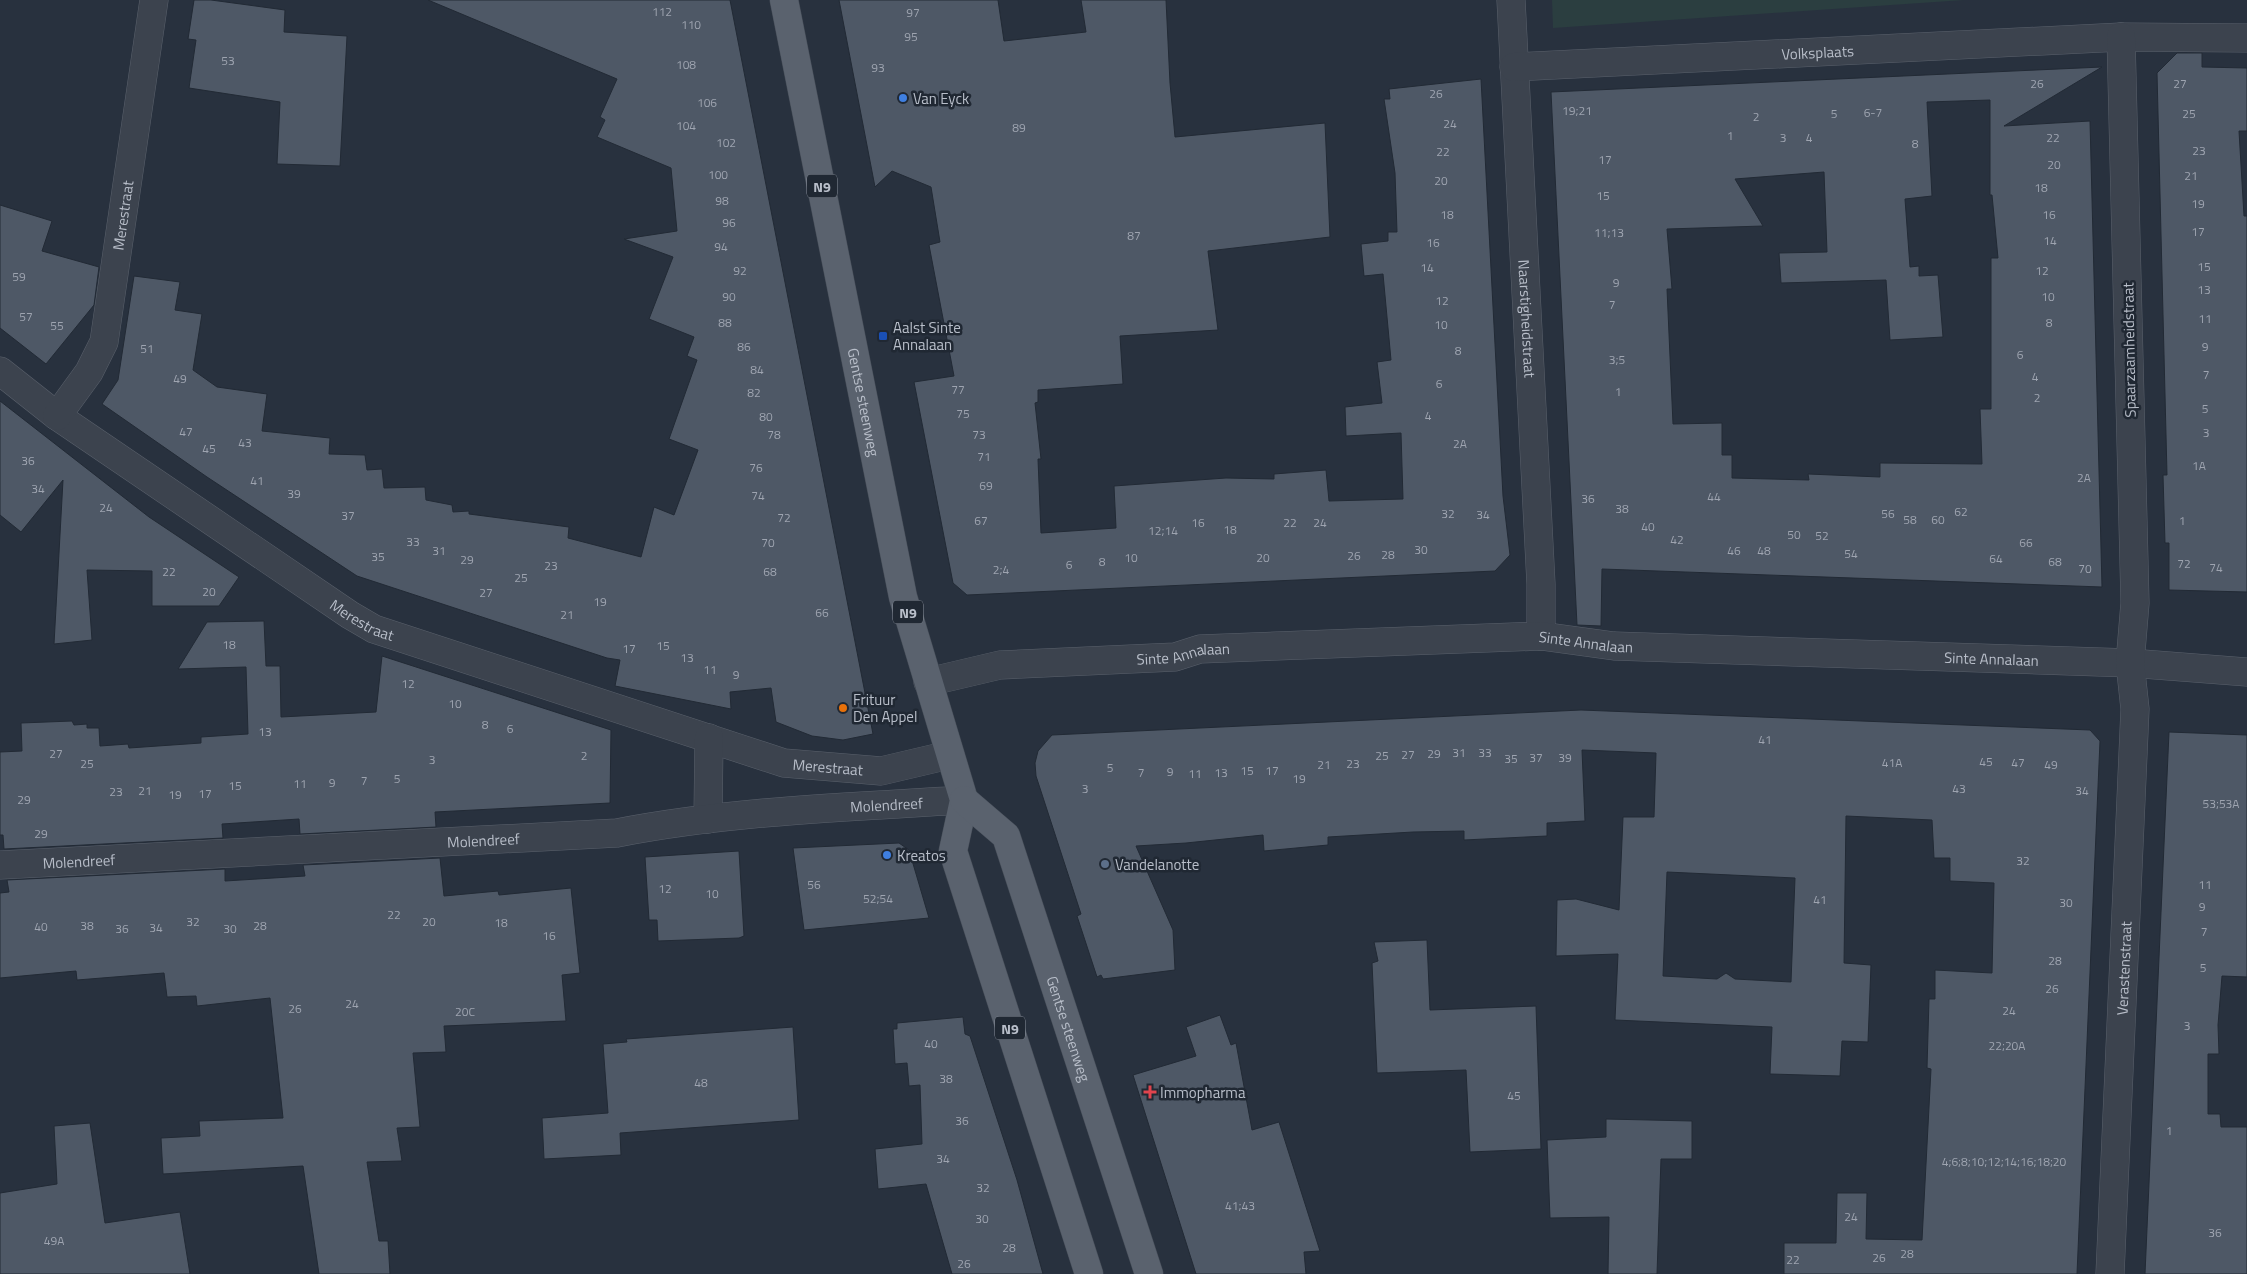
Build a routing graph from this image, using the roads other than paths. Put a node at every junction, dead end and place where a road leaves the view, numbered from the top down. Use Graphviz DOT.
graph roads {
  1 [pos="154,0"];
  2 [pos="784,0"];
  3 [pos="1511,0"];
  4 [pos="2121,37"];
  5 [pos="2247,38"];
  6 [pos="1514,67"];
  7 [pos="0,371"];
  8 [pos="57,416"];
  9 [pos="1541,636"];
  10 [pos="2130,663"];
  11 [pos="2247,672"];
  12 [pos="928,682"];
  13 [pos="709,738"];
  14 [pos="949,755"];
  15 [pos="964,800"];
  16 [pos="708,819"];
  17 [pos="0,865"];
  18 [pos="1090,1274"];
  19 [pos="1149,1274"];
  20 [pos="2110,1274"];
  1 -- 8 [label="street, Merestraat"];
  2 -- 12 [label="main road, Gentse steenweg / N9"];
  3 -- 6 [label="street, Naarstigheidstraat"];
  4 -- 5 [label="street, Volksplaats"];
  4 -- 6 [label="street, Volksplaats"];
  4 -- 10 [label="street, Spaarzaamheidstraat"];
  6 -- 9 [label="street, Naarstigheidstraat"];
  7 -- 8 [label="street, Merestraat"];
  8 -- 13 [label="street, Merestraat"];
  9 -- 10 [label="street, Sinte Annalaan"];
  9 -- 12 [label="street, Sinte Annalaan"];
  10 -- 11 [label="street, Sinte Annalaan"];
  10 -- 20 [label="street, Verastenstraat"];
  12 -- 14 [label="main road, Gentse steenweg / N9"];
  13 -- 14 [label="street, Merestraat"];
  13 -- 16 [label="street"];
  14 -- 15 [label="main road, Gentse steenweg / N9"];
  15 -- 16 [label="street, Molendreef"];
  15 -- 18 [label="main road, N9"];
  15 -- 19 [label="main road, Gentse steenweg"];
  16 -- 17 [label="street, Molendreef"];
}
